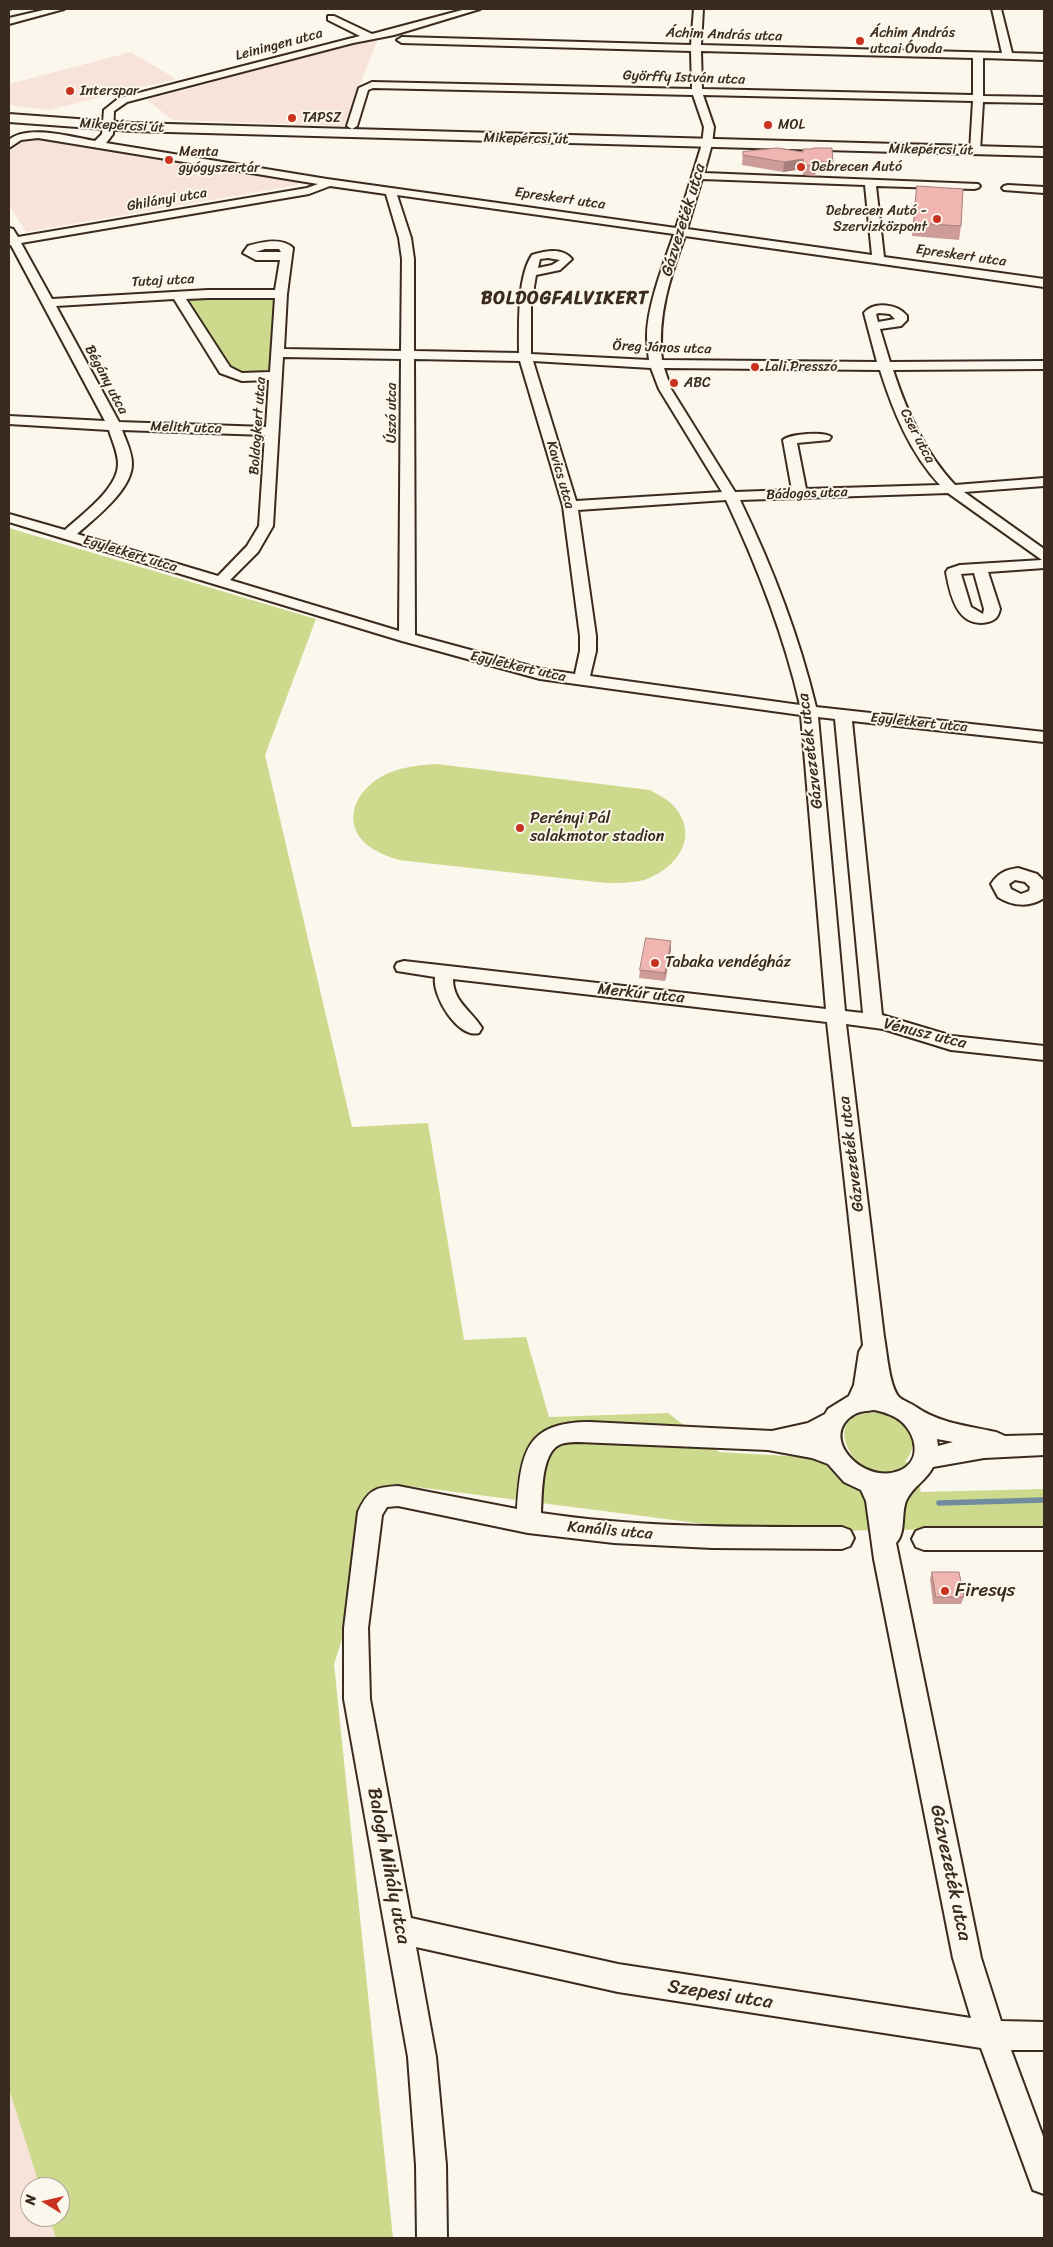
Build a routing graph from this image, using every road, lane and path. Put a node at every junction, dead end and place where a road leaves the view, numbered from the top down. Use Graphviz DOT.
graph roads {
  1 [pos="59,9"];
  2 [pos="475,9"];
  3 [pos="698,9"];
  4 [pos="996,9"];
  5 [pos="331,18"];
  6 [pos="9,21"];
  7 [pos="423,23"];
  8 [pos="371,37"];
  9 [pos="402,40"];
  10 [pos="456,42"];
  11 [pos="696,48"];
  12 [pos="978,56"];
  13 [pos="1008,56"];
  14 [pos="1044,58"];
  15 [pos="698,92"];
  16 [pos="978,99"];
  17 [pos="1044,100"];
  18 [pos="9,118"];
  19 [pos="109,126"];
  20 [pos="352,126"];
  21 [pos="707,144"];
  22 [pos="9,145"];
  23 [pos="96,145"];
  24 [pos="975,151"];
  25 [pos="1044,152"];
  26 [pos="698,176"];
  27 [pos="327,182"];
  28 [pos="870,183"];
  29 [pos="974,186"];
  30 [pos="1008,188"];
  31 [pos="390,190"];
  32 [pos="1044,190"];
  33 [pos="681,232"];
  34 [pos="11,238"];
  35 [pos="285,256"];
  36 [pos="878,259"];
  37 [pos="532,272"];
  38 [pos="1044,283"];
  39 [pos="281,294"];
  40 [pos="178,296"];
  41 [pos="46,303"];
  42 [pos="873,326"];
  43 [pos="278,353"];
  44 [pos="408,355"];
  45 [pos="525,358"];
  46 [pos="656,364"];
  47 [pos="1044,365"];
  48 [pos="885,366"];
  49 [pos="276,376"];
  50 [pos="9,420"];
  51 [pos="114,426"];
  52 [pos="273,431"];
  53 [pos="824,436"];
  54 [pos="1044,482"];
  55 [pos="951,489"];
  56 [pos="800,494"];
  57 [pos="731,496"];
  58 [pos="570,506"];
  59 [pos="9,518"];
  60 [pos="68,535"];
  61 [pos="1044,556"];
  62 [pos="1044,564"];
  63 [pos="981,572"];
  64 [pos="220,582"];
  65 [pos="407,638"];
  66 [pos="581,680"];
  67 [pos="809,711"];
  68 [pos="843,714"];
  69 [pos="1044,737"];
  70 [pos="404,967"];
  71 [pos="445,972"];
  72 [pos="836,1016"];
  73 [pos="872,1021"];
  74 [pos="472,1028"];
  75 [pos="1044,1053"];
  76 [pos="873,1337"];
  77 [pos="858,1401"];
  78 [pos="890,1403"];
  79 [pos="917,1421"];
  80 [pos="832,1422"];
  81 [pos="768,1440"];
  82 [pos="1010,1445"];
  83 [pos="1044,1445"];
  84 [pos="834,1456"];
  85 [pos="925,1459"];
  86 [pos="907,1478"];
  87 [pos="870,1482"];
  88 [pos="381,1497"];
  89 [pos="528,1522"];
  90 [pos="842,1538"];
  91 [pos="924,1539"];
  92 [pos="1044,1539"];
  93 [pos="886,1559"];
  94 [pos="400,1930"];
  95 [pos="991,2035"];
  96 [pos="1044,2036"];
  97 [pos="1044,2179"];
  98 [pos="432,2238"];
  1 -- 6 [label="street"];
  2 -- 7 [label="street, Leiningen utca"];
  3 -- 11 [label="street, Gázvezeték utca"];
  4 -- 13 [label="street"];
  5 -- 8 [label="street"];
  7 -- 8 [label="street, Leiningen utca"];
  7 -- 10 [label="street"];
  8 -- 19 [label="street, Leiningen utca"];
  9 -- 10 [label="street, Áchim András utca"];
  10 -- 11 [label="street, Áchim András utca"];
  11 -- 12 [label="street, Áchim András utca"];
  11 -- 15 [label="street, Gázvezeték utca"];
  12 -- 13 [label="street, Áchim András utca"];
  12 -- 16 [label="street"];
  13 -- 14 [label="street, Áchim András utca"];
  15 -- 16 [label="street, Györffy István utca"];
  15 -- 20 [label="street, Györffy István utca"];
  15 -- 21 [label="street, Gázvezeték utca"];
  16 -- 17 [label="street, Györffy István utca"];
  16 -- 24 [label="street"];
  18 -- 19 [label="main road, Mikepércsi út"];
  19 -- 21 [label="main road, Mikepércsi út"];
  19 -- 23 [label="street"];
  21 -- 24 [label="main road, Mikepércsi út"];
  21 -- 26 [label="street, Gázvezeték utca"];
  22 -- 23 [label="street"];
  23 -- 27 [label="street, Epreskert utca"];
  24 -- 25 [label="main road, Mikepércsi út"];
  26 -- 28 [label="street"];
  26 -- 33 [label="street, Gázvezeték utca"];
  27 -- 31 [label="street, Epreskert utca"];
  27 -- 34 [label="street, Ghilányi utca"];
  28 -- 29 [label="street"];
  28 -- 36 [label="street"];
  30 -- 32 [label="street"];
  31 -- 33 [label="street, Epreskert utca"];
  31 -- 44 [label="street, Úszó utca"];
  33 -- 36 [label="street, Epreskert utca"];
  33 -- 46 [label="street, Gázvezeték utca"];
  34 -- 41 [label="street, Bégány utca"];
  35 -- 39 [label="street, Boldogkert utca"];
  36 -- 38 [label="street, Epreskert utca"];
  37 -- 45 [label="street, Kavics utca"];
  39 -- 40 [label="street, Tutaj utca"];
  39 -- 43 [label="street, Boldogkert utca"];
  40 -- 41 [label="street, Tutaj utca"];
  40 -- 49 [label="street"];
  41 -- 51 [label="street, Bégány utca"];
  42 -- 48 [label="street, Cser utca"];
  43 -- 44 [label="street, Öreg János utca"];
  43 -- 49 [label="street, Boldogkert utca"];
  44 -- 45 [label="street, Öreg János utca"];
  44 -- 65 [label="street, Úszó utca"];
  45 -- 46 [label="street, Öreg János utca"];
  45 -- 58 [label="street, Kavics utca"];
  46 -- 48 [label="street, Öreg János utca"];
  46 -- 57 [label="street, Gázvezeték utca"];
  47 -- 48 [label="street, Öreg János utca"];
  48 -- 55 [label="street, Cser utca"];
  49 -- 52 [label="street, Boldogkert utca"];
  50 -- 51 [label="street, Melith utca"];
  51 -- 52 [label="street, Melith utca"];
  51 -- 60 [label="street, Bégány utca"];
  52 -- 64 [label="street, Boldogkert utca"];
  53 -- 56 [label="street"];
  54 -- 55 [label="street, Bádogos utca"];
  55 -- 56 [label="street, Bádogos utca"];
  55 -- 61 [label="street, Cser utca"];
  56 -- 57 [label="street, Bádogos utca"];
  57 -- 58 [label="street, Bádogos utca"];
  57 -- 67 [label="street, Gázvezeték utca"];
  58 -- 66 [label="street, Kavics utca"];
  59 -- 60 [label="street, Egyletkert utca"];
  60 -- 64 [label="street, Egyletkert utca"];
  62 -- 63 [label="street"];
  64 -- 65 [label="street, Egyletkert utca"];
  65 -- 66 [label="street, Egyletkert utca"];
  66 -- 67 [label="street, Egyletkert utca"];
  67 -- 68 [label="street, Egyletkert utca"];
  67 -- 72 [label="street, Gázvezeték utca"];
  68 -- 69 [label="street, Egyletkert utca"];
  68 -- 73 [label="street"];
  70 -- 71 [label="street, Merkúr utca"];
  71 -- 72 [label="street, Merkúr utca"];
  71 -- 74 [label="street"];
  72 -- 73 [label="street, Vénusz utca"];
  72 -- 76 [label="street, Gázvezeték utca"];
  73 -- 75 [label="street, Vénusz utca"];
  76 -- 77 [label="street, Gázvezeték utca"];
  76 -- 78 [label="street, Gázvezeték utca"];
  77 -- 78 [label="street"];
  77 -- 80 [label="street"];
  78 -- 79 [label="street"];
  79 -- 82 [label="street"];
  79 -- 85 [label="street"];
  80 -- 81 [label="street"];
  80 -- 84 [label="street"];
  81 -- 84 [label="street"];
  81 -- 89 [label="street"];
  82 -- 83 [label="street"];
  82 -- 85 [label="street"];
  84 -- 87 [label="street"];
  85 -- 86 [label="street"];
  86 -- 87 [label="street"];
  86 -- 93 [label="street, Gázvezeték utca"];
  87 -- 93 [label="street, Gázvezeték utca"];
  88 -- 89 [label="street, Kanális utca"];
  88 -- 94 [label="street, Balogh Mihály utca"];
  89 -- 90 [label="street, Kanális utca"];
  91 -- 92 [label="street"];
  93 -- 95 [label="street, Gázvezeték utca"];
  94 -- 95 [label="street, Szepesi utca"];
  94 -- 98 [label="street, Balogh Mihály utca"];
  95 -- 96 [label="street, Szepesi utca"];
  95 -- 97 [label="street, Gázvezeték utca"];
}
